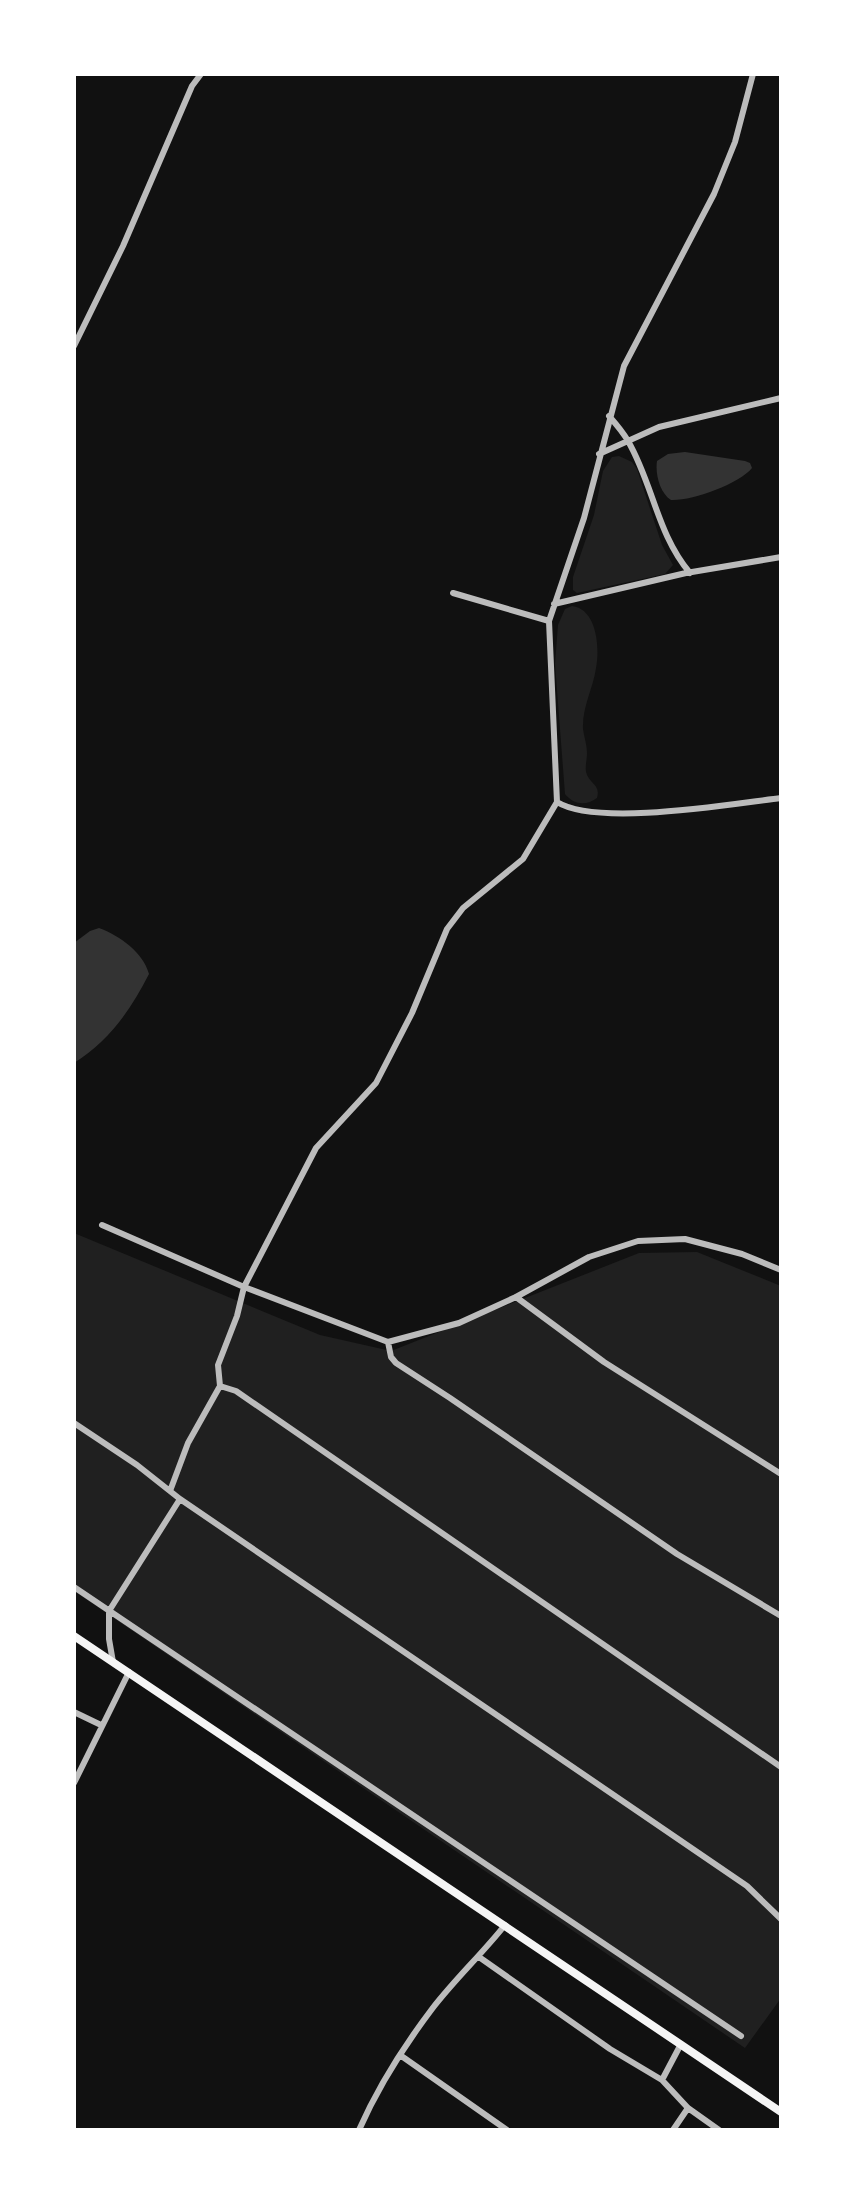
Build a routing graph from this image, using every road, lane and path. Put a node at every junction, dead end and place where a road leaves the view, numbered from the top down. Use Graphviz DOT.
graph roads {
  1 [pos="201,74"];
  2 [pos="753,74"];
  3 [pos="74,346"];
  4 [pos="781,398"];
  5 [pos="609,416"];
  6 [pos="628,440"];
  7 [pos="599,454"];
  8 [pos="781,557"];
  9 [pos="690,573"];
  10 [pos="453,593"];
  11 [pos="554,604"];
  12 [pos="549,621"];
  13 [pos="781,798"];
  14 [pos="557,802"];
  15 [pos="102,1225"];
  16 [pos="781,1270"];
  17 [pos="244,1287"];
  18 [pos="516,1297"];
  19 [pos="388,1342"];
  20 [pos="220,1386"];
  21 [pos="74,1423"];
  22 [pos="781,1474"];
  23 [pos="170,1491"];
  24 [pos="180,1499"];
  25 [pos="74,1587"];
  26 [pos="109,1611"];
  27 [pos="781,1616"];
  28 [pos="74,1636"];
  29 [pos="113,1662"];
  30 [pos="129,1672"];
  31 [pos="74,1712"];
  32 [pos="101,1725"];
  33 [pos="781,1767"];
  34 [pos="74,1783"];
  35 [pos="781,1919"];
  36 [pos="505,1925"];
  37 [pos="479,1957"];
  38 [pos="741,2036"];
  39 [pos="681,2044"];
  40 [pos="400,2055"];
  41 [pos="662,2080"];
  42 [pos="688,2108"];
  43 [pos="781,2112"];
  44 [pos="359,2130"];
  45 [pos="507,2130"];
  46 [pos="673,2130"];
  47 [pos="719,2130"];
  1 -- 3 [label="street"];
  2 -- 5 [label="street"];
  4 -- 6 [label="street"];
  5 -- 6 [label="street"];
  5 -- 7 [label="street"];
  6 -- 7 [label="street"];
  6 -- 9 [label="street"];
  7 -- 11 [label="street"];
  8 -- 9 [label="street"];
  9 -- 11 [label="street"];
  10 -- 12 [label="street"];
  11 -- 12 [label="street"];
  12 -- 14 [label="street"];
  13 -- 14 [label="street"];
  14 -- 17 [label="street"];
  15 -- 17 [label="street"];
  16 -- 18 [label="street"];
  17 -- 19 [label="street"];
  17 -- 20 [label="street"];
  18 -- 19 [label="street"];
  18 -- 22 [label="street"];
  19 -- 27 [label="street"];
  20 -- 23 [label="street"];
  20 -- 33 [label="street"];
  21 -- 23 [label="street"];
  23 -- 24 [label="street"];
  24 -- 26 [label="street"];
  24 -- 35 [label="street"];
  25 -- 26 [label="street"];
  26 -- 29 [label="street"];
  26 -- 38 [label="street"];
  28 -- 29 [label="main road"];
  29 -- 30 [label="main road"];
  30 -- 32 [label="street"];
  30 -- 36 [label="main road"];
  31 -- 32 [label="street"];
  32 -- 34 [label="street"];
  36 -- 37 [label="street"];
  36 -- 39 [label="main road"];
  37 -- 40 [label="street"];
  37 -- 41 [label="street"];
  39 -- 41 [label="street"];
  39 -- 43 [label="main road"];
  40 -- 44 [label="street"];
  40 -- 45 [label="street"];
  41 -- 42 [label="street"];
  42 -- 46 [label="street"];
  42 -- 47 [label="street"];
}
